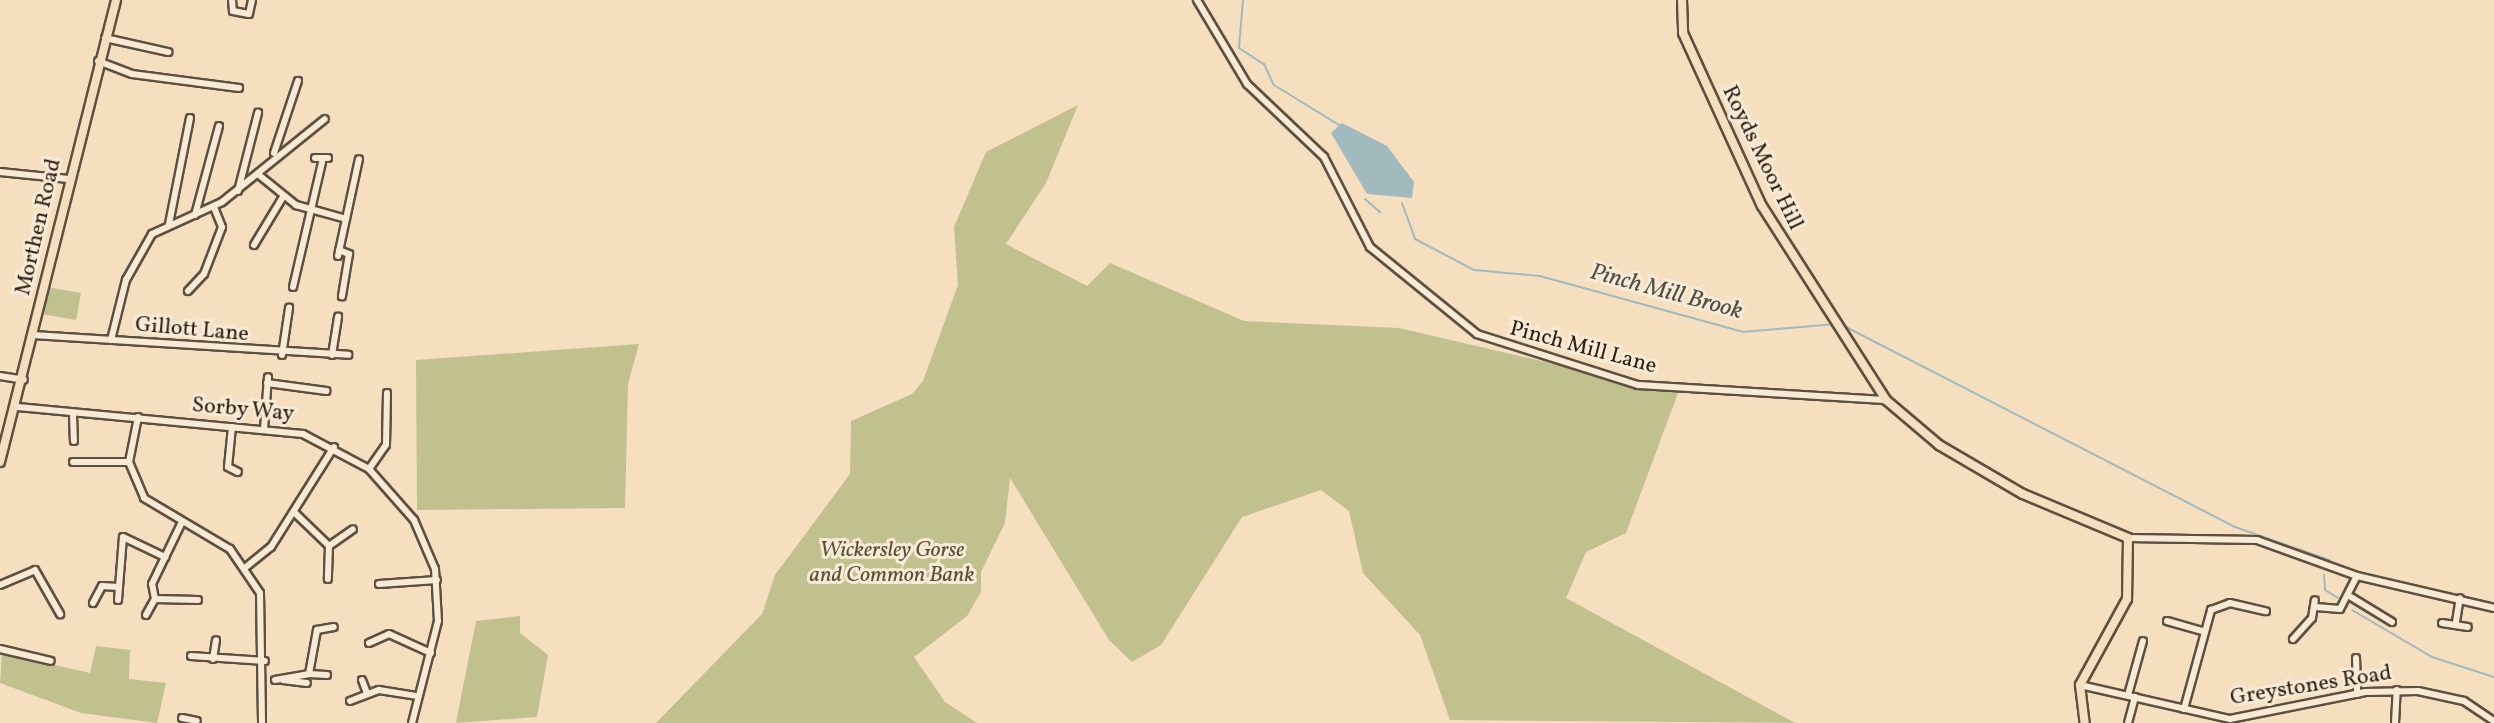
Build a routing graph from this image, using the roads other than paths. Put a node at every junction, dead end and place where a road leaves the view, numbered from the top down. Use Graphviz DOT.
graph roads {
  1 [pos="116,0"];
  2 [pos="232,0"];
  3 [pos="252,0"];
  4 [pos="1197,0"];
  5 [pos="1682,0"];
  6 [pos="104,38"];
  7 [pos="168,52"];
  8 [pos="98,61"];
  9 [pos="298,81"];
  10 [pos="239,88"];
  11 [pos="258,113"];
  12 [pos="190,118"];
  13 [pos="325,119"];
  14 [pos="219,126"];
  15 [pos="274,153"];
  16 [pos="322,160"];
  17 [pos="368,167"];
  18 [pos="0,172"];
  19 [pos="259,175"];
  20 [pos="69,179"];
  21 [pos="238,191"];
  22 [pos="283,197"];
  23 [pos="214,207"];
  24 [pos="314,212"];
  25 [pos="195,215"];
  26 [pos="346,219"];
  27 [pos="169,224"];
  28 [pos="254,245"];
  29 [pos="195,284"];
  30 [pos="293,287"];
  31 [pos="188,291"];
  32 [pos="202,291"];
  33 [pos="342,296"];
  34 [pos="289,308"];
  35 [pos="338,316"];
  36 [pos="33,335"];
  37 [pos="111,340"];
  38 [pos="282,355"];
  39 [pos="332,355"];
  40 [pos="348,355"];
  41 [pos="0,376"];
  42 [pos="24,380"];
  43 [pos="326,391"];
  44 [pos="387,393"];
  45 [pos="1886,400"];
  46 [pos="18,407"];
  47 [pos="73,415"];
  48 [pos="138,417"];
  49 [pos="232,427"];
  50 [pos="264,429"];
  51 [pos="4,437"];
  52 [pos="74,441"];
  53 [pos="334,447"];
  54 [pos="0,462"];
  55 [pos="73,462"];
  56 [pos="129,462"];
  57 [pos="228,467"];
  58 [pos="218,468"];
  59 [pos="369,469"];
  60 [pos="238,472"];
  61 [pos="295,513"];
  62 [pos="181,524"];
  63 [pos="353,529"];
  64 [pos="2128,538"];
  65 [pos="329,546"];
  66 [pos="165,557"];
  67 [pos="246,567"];
  68 [pos="2357,576"];
  69 [pos="328,579"];
  70 [pos="437,580"];
  71 [pos="379,584"];
  72 [pos="0,585"];
  73 [pos="119,587"];
  74 [pos="2351,597"];
  75 [pos="2460,598"];
  76 [pos="155,599"];
  77 [pos="118,600"];
  78 [pos="200,600"];
  79 [pos="93,603"];
  80 [pos="2494,608"];
  81 [pos="2266,611"];
  82 [pos="60,614"];
  83 [pos="146,615"];
  84 [pos="321,616"];
  85 [pos="2167,621"];
  86 [pos="2392,622"];
  87 [pos="2456,622"];
  88 [pos="2442,623"];
  89 [pos="321,626"];
  90 [pos="334,627"];
  91 [pos="2468,627"];
  92 [pos="366,631"];
  93 [pos="2203,631"];
  94 [pos="216,640"];
  95 [pos="2143,641"];
  96 [pos="2306,641"];
  97 [pos="0,649"];
  98 [pos="431,653"];
  99 [pos="191,656"];
  100 [pos="2356,658"];
  101 [pos="213,659"];
  102 [pos="51,661"];
  103 [pos="265,661"];
  104 [pos="309,674"];
  105 [pos="327,675"];
  106 [pos="264,678"];
  107 [pos="275,680"];
  108 [pos="362,680"];
  109 [pos="307,683"];
  110 [pos="2080,685"];
  111 [pos="2397,690"];
  112 [pos="367,693"];
  113 [pos="2357,694"];
  114 [pos="415,696"];
  115 [pos="2131,696"];
  116 [pos="350,701"];
  117 [pos="2184,709"];
  118 [pos="2238,721"];
  119 [pos="2494,721"];
  120 [pos="262,723"];
  121 [pos="412,723"];
  122 [pos="2085,723"];
  123 [pos="2128,723"];
  124 [pos="2395,723"];
  1 -- 6 [label="main road, Morthen Road"];
  2 -- 3 [label="street"];
  4 -- 45 [label="street, Pinch Mill Lane"];
  5 -- 45 [label="main road, Royds Moor Hill"];
  6 -- 7 [label="street"];
  6 -- 8 [label="main road, Morthen Road"];
  8 -- 10 [label="street"];
  8 -- 20 [label="main road, Morthen Road"];
  9 -- 15 [label="street"];
  11 -- 21 [label="street"];
  12 -- 27 [label="street"];
  13 -- 15 [label="street"];
  14 -- 25 [label="street"];
  15 -- 19 [label="street"];
  16 -- 24 [label="street"];
  17 -- 26 [label="street"];
  18 -- 20 [label="street"];
  19 -- 21 [label="street"];
  19 -- 22 [label="street"];
  20 -- 36 [label="main road, Morthen Road"];
  21 -- 23 [label="street"];
  22 -- 24 [label="street"];
  22 -- 28 [label="street"];
  23 -- 25 [label="street"];
  23 -- 29 [label="street"];
  24 -- 26 [label="street"];
  24 -- 30 [label="street"];
  25 -- 27 [label="street"];
  26 -- 33 [label="street"];
  27 -- 37 [label="street"];
  29 -- 31 [label="street"];
  29 -- 32 [label="street"];
  34 -- 38 [label="street"];
  35 -- 39 [label="street"];
  36 -- 37 [label="street, Gillott Lane"];
  36 -- 42 [label="main road, Morthen Road"];
  37 -- 38 [label="street, Gillott Lane"];
  38 -- 39 [label="street, Gillott Lane"];
  39 -- 40 [label="street, Gillott Lane"];
  41 -- 42 [label="street"];
  42 -- 46 [label="main road, Morthen Road"];
  43 -- 50 [label="street"];
  44 -- 59 [label="street"];
  45 -- 64 [label="main road, Royds Moor Hill"];
  46 -- 47 [label="street, Sorby Way"];
  46 -- 51 [label="main road, Morthen Road"];
  47 -- 48 [label="street, Sorby Way"];
  47 -- 52 [label="street"];
  48 -- 49 [label="street, Sorby Way"];
  48 -- 56 [label="street"];
  49 -- 50 [label="street, Sorby Way"];
  49 -- 57 [label="street"];
  50 -- 53 [label="street, Sorby Way"];
  51 -- 54 [label="main road, Morthen Road"];
  53 -- 59 [label="street, Sorby Way"];
  53 -- 61 [label="street"];
  55 -- 56 [label="street"];
  56 -- 62 [label="street"];
  57 -- 58 [label="street"];
  57 -- 60 [label="street"];
  59 -- 70 [label="street, Sorby Way"];
  61 -- 65 [label="street"];
  61 -- 67 [label="street"];
  62 -- 66 [label="street"];
  62 -- 67 [label="street"];
  63 -- 65 [label="street"];
  64 -- 68 [label="street"];
  64 -- 110 [label="main road"];
  65 -- 69 [label="street"];
  66 -- 73 [label="street"];
  66 -- 76 [label="street"];
  67 -- 103 [label="street"];
  68 -- 74 [label="street"];
  68 -- 75 [label="street"];
  70 -- 71 [label="street"];
  70 -- 98 [label="street, Sorby Way"];
  72 -- 82 [label="street"];
  73 -- 77 [label="street"];
  73 -- 79 [label="street"];
  74 -- 86 [label="street"];
  74 -- 96 [label="street"];
  75 -- 80 [label="street"];
  75 -- 87 [label="street"];
  76 -- 78 [label="street"];
  76 -- 83 [label="street"];
  81 -- 93 [label="street"];
  84 -- 89 [label="street"];
  85 -- 93 [label="street"];
  87 -- 88 [label="street"];
  87 -- 91 [label="street"];
  89 -- 90 [label="street"];
  89 -- 104 [label="street"];
  92 -- 98 [label="street"];
  93 -- 117 [label="street"];
  94 -- 101 [label="street"];
  95 -- 115 [label="street"];
  97 -- 102 [label="street"];
  98 -- 114 [label="street, Sorby Way"];
  99 -- 101 [label="street"];
  100 -- 113 [label="street"];
  101 -- 103 [label="street"];
  103 -- 106 [label="street"];
  104 -- 105 [label="street"];
  104 -- 107 [label="street"];
  106 -- 107 [label="street"];
  106 -- 120 [label="street"];
  107 -- 109 [label="street"];
  108 -- 112 [label="street"];
  110 -- 115 [label="street, Greystones Road"];
  110 -- 122 [label="main road"];
  111 -- 113 [label="street, Greystones Road"];
  111 -- 119 [label="street, Greystones Road"];
  111 -- 124 [label="street"];
  112 -- 114 [label="street"];
  112 -- 116 [label="street"];
  113 -- 118 [label="street, Greystones Road"];
  114 -- 121 [label="street, Sorby Way"];
  115 -- 117 [label="street, Greystones Road"];
  115 -- 123 [label="street"];
  117 -- 118 [label="street, Greystones Road"];
}
